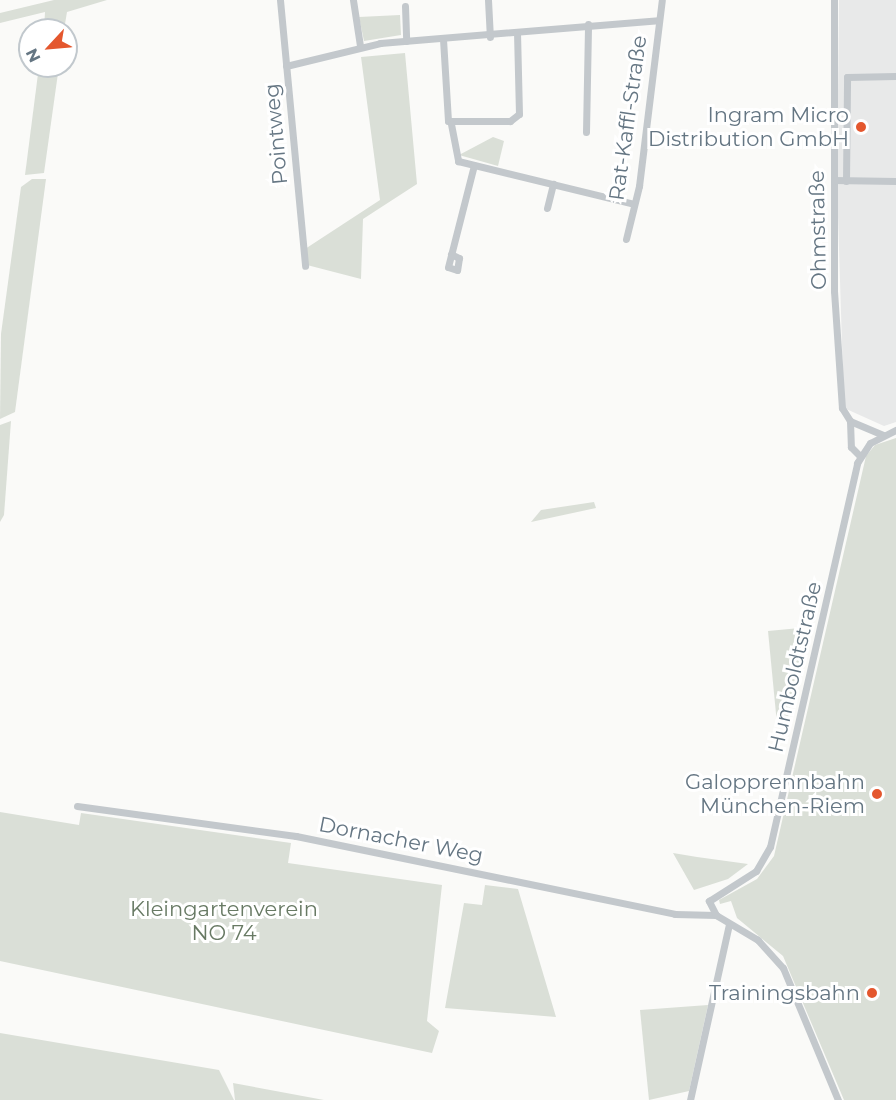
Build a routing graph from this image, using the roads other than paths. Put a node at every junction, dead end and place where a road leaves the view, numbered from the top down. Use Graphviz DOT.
graph roads {
  1 [pos="280,0"];
  2 [pos="353,0"];
  3 [pos="488,0"];
  4 [pos="662,0"];
  5 [pos="834,0"];
  6 [pos="405,6"];
  7 [pos="658,20"];
  8 [pos="588,24"];
  9 [pos="517,33"];
  10 [pos="490,37"];
  11 [pos="443,39"];
  12 [pos="406,41"];
  13 [pos="360,46"];
  14 [pos="286,66"];
  15 [pos="896,76"];
  16 [pos="834,77"];
  17 [pos="847,77"];
  18 [pos="451,124"];
  19 [pos="585,132"];
  20 [pos="474,165"];
  21 [pos="834,180"];
  22 [pos="846,181"];
  23 [pos="896,181"];
  24 [pos="553,184"];
  25 [pos="634,204"];
  26 [pos="547,208"];
  27 [pos="626,239"];
  28 [pos="451,255"];
  29 [pos="304,266"];
  30 [pos="850,420"];
  31 [pos="896,430"];
  32 [pos="883,435"];
  33 [pos="860,456"];
  34 [pos="77,806"];
  35 [pos="716,915"];
  36 [pos="729,924"];
  37 [pos="690,1100"];
  38 [pos="838,1100"];
  1 -- 14 [label="street, Pointweg"];
  2 -- 13 [label="street"];
  3 -- 10 [label="street"];
  4 -- 7 [label="street, Rat-Kaffl-Straße"];
  5 -- 16 [label="street, Ohmstraße"];
  6 -- 12 [label="street"];
  7 -- 8 [label="street"];
  7 -- 25 [label="street, Rat-Kaffl-Straße"];
  8 -- 9 [label="street"];
  8 -- 19 [label="street"];
  9 -- 10 [label="street"];
  9 -- 18 [label="street"];
  10 -- 11 [label="street"];
  11 -- 12 [label="street"];
  11 -- 18 [label="street"];
  12 -- 13 [label="street"];
  13 -- 14 [label="street"];
  14 -- 29 [label="street, Pointweg"];
  15 -- 17 [label="street"];
  16 -- 17 [label="street"];
  16 -- 21 [label="street, Ohmstraße"];
  17 -- 22 [label="street"];
  18 -- 20 [label="street"];
  20 -- 24 [label="street"];
  20 -- 28 [label="street"];
  21 -- 22 [label="street"];
  21 -- 30 [label="street, Ohmstraße"];
  22 -- 23 [label="street"];
  24 -- 25 [label="street"];
  24 -- 26 [label="street"];
  25 -- 27 [label="street, Rat-Kaffl-Straße"];
  30 -- 32 [label="street"];
  30 -- 33 [label="street, Ohmstraße"];
  31 -- 32 [label="street"];
  32 -- 33 [label="street"];
  33 -- 35 [label="street, Humboldtstraße"];
  34 -- 35 [label="street, Dornacher Weg"];
  35 -- 36 [label="street"];
  36 -- 37 [label="street"];
  36 -- 38 [label="street"];
}
